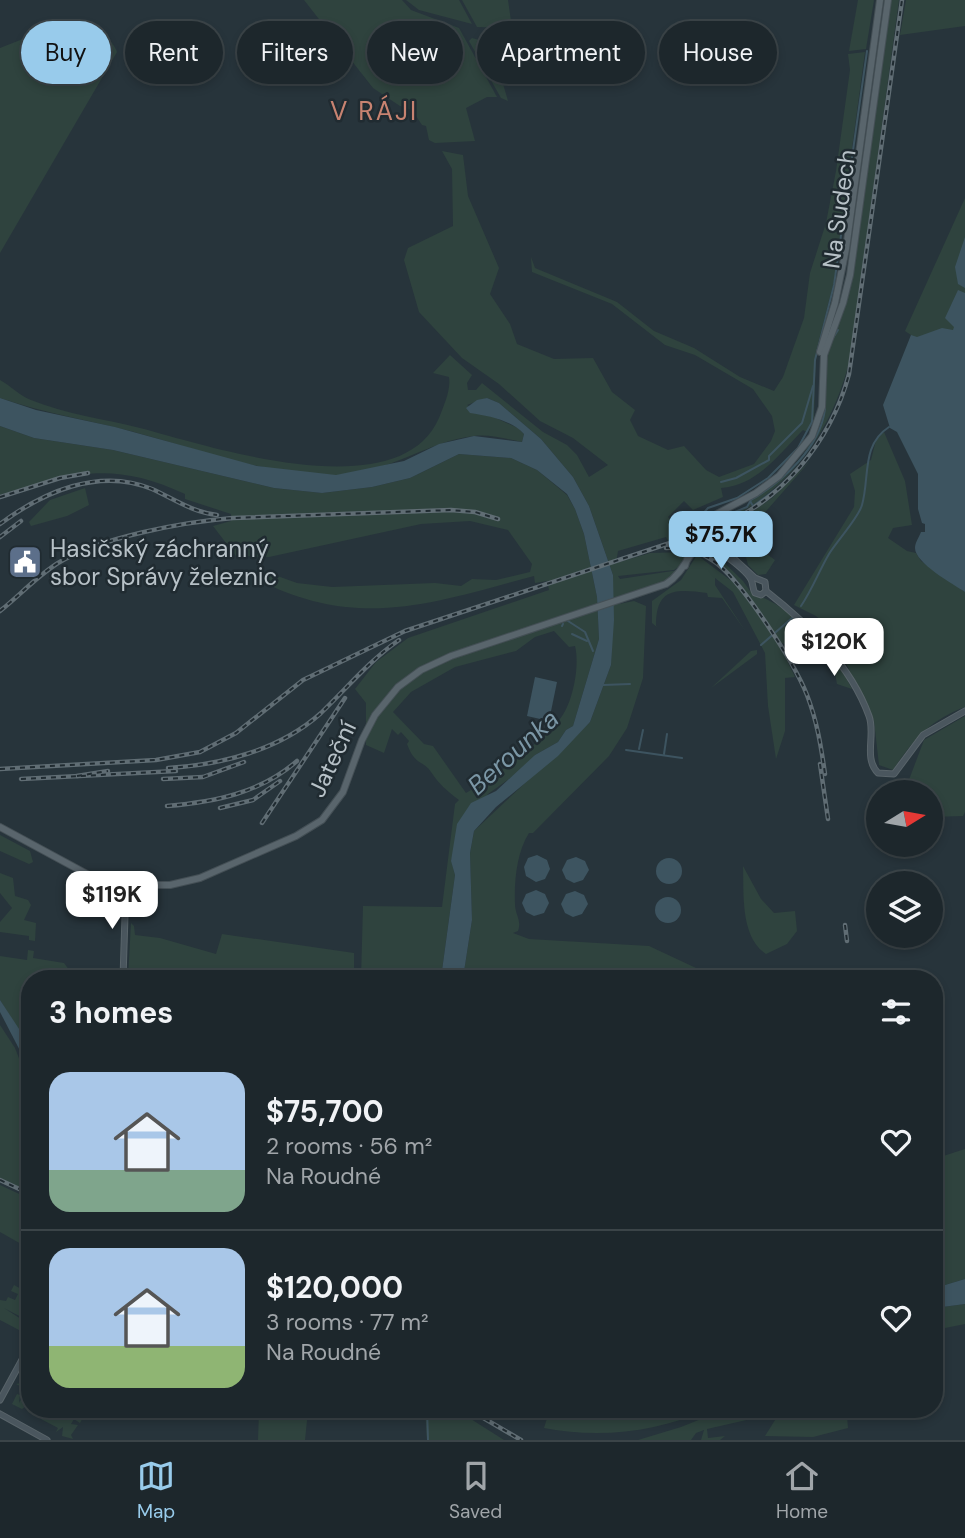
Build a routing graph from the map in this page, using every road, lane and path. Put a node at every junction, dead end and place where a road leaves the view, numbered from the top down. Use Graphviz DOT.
graph roads {
  1 [pos="880,0"];
  2 [pos="888,0"];
  3 [pos="818,421"];
  4 [pos="725,509"];
  5 [pos="697,526"];
  6 [pos="706,531"];
  7 [pos="691,537"];
  8 [pos="700,542"];
  9 [pos="685,566"];
  10 [pos="759,580"];
  11 [pos="753,586"];
  12 [pos="766,591"];
  13 [pos="965,711"];
  14 [pos="0,827"];
  15 [pos="126,885"];
  16 [pos="123,970"];
  17 [pos="21,1362"];
  18 [pos="0,1400"];
  19 [pos="0,1414"];
  20 [pos="47,1440"];
  1 -- 3 [label="main road, Na Sudech"];
  2 -- 3 [label="main road, Na Sudech"];
  3 -- 4 [label="main road, Na Sudech"];
  4 -- 5 [label="main road, Na Sudech"];
  4 -- 6 [label="main road, Na Sudech"];
  5 -- 6 [label="main road"];
  5 -- 7 [label="main road"];
  6 -- 8 [label="main road, Na Sudech"];
  6 -- 10 [label="main road"];
  7 -- 8 [label="main road"];
  7 -- 9 [label="main road"];
  8 -- 9 [label="main road, Jateční"];
  8 -- 11 [label="main road"];
  9 -- 15 [label="main road, Jateční"];
  10 -- 11 [label="main road"];
  10 -- 12 [label="main road"];
  11 -- 12 [label="main road"];
  12 -- 13 [label="main road"];
  14 -- 15 [label="main road, Jateční"];
  15 -- 16 [label="main road"];
  17 -- 18 [label="main road"];
  19 -- 20 [label="main road"];
}
